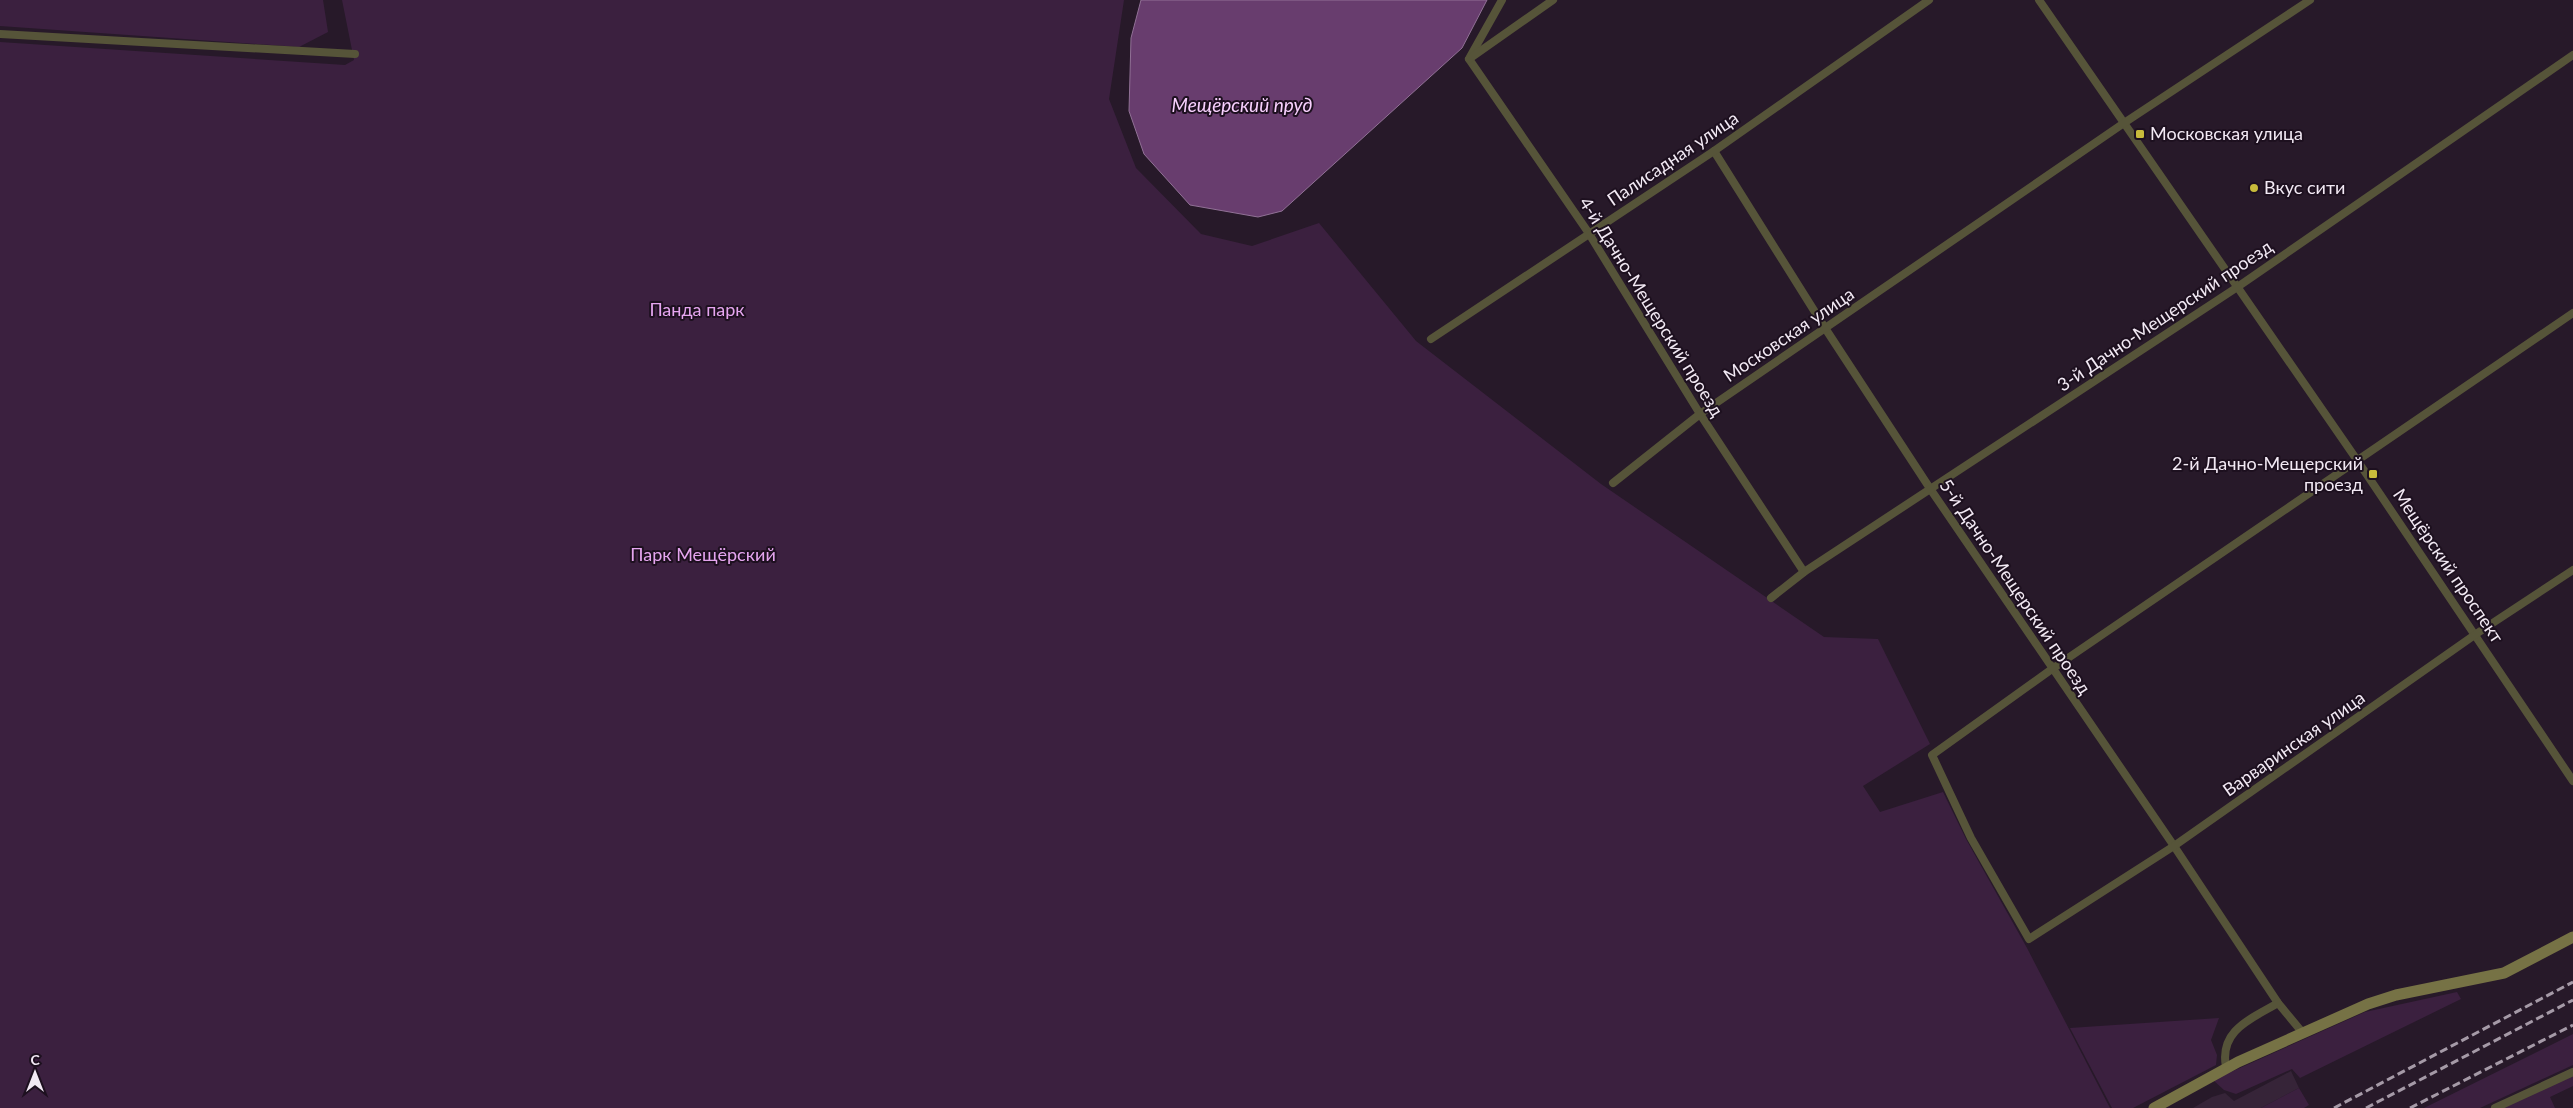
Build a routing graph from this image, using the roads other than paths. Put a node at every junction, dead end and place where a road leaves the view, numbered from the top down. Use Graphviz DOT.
graph roads {
  1 [pos="1502,0"];
  2 [pos="1553,0"];
  3 [pos="1929,0"];
  4 [pos="2039,0"];
  5 [pos="2310,0"];
  6 [pos="0,34"];
  7 [pos="354,54"];
  8 [pos="2573,55"];
  9 [pos="1469,59"];
  10 [pos="2124,123"];
  11 [pos="1714,150"];
  12 [pos="1588,232"];
  13 [pos="2236,288"];
  14 [pos="2573,313"];
  15 [pos="1826,328"];
  16 [pos="1431,339"];
  17 [pos="1700,414"];
  18 [pos="2357,460"];
  19 [pos="1613,483"];
  20 [pos="1931,490"];
  21 [pos="2573,570"];
  22 [pos="1804,572"];
  23 [pos="1771,598"];
  24 [pos="2476,634"];
  25 [pos="2052,669"];
  26 [pos="2573,781"];
  27 [pos="2174,846"];
  28 [pos="2573,937"];
  29 [pos="2278,1003"];
  30 [pos="2302,1032"];
  31 [pos="2226,1068"];
  32 [pos="2573,1072"];
  33 [pos="2154,1108"];
  34 [pos="2495,1108"];
  1 -- 9 [label="street"];
  2 -- 9 [label="street"];
  3 -- 11 [label="street, Палисадная улица"];
  4 -- 10 [label="street, Мещёрский проспект"];
  5 -- 10 [label="street, Московская улица"];
  6 -- 7 [label="street"];
  8 -- 13 [label="street, 3-й Дачно-Мещерский проезд"];
  9 -- 12 [label="street, 4-й Дачно-Мещерский проезд"];
  10 -- 13 [label="street, Мещёрский проспект"];
  10 -- 15 [label="street, Московская улица"];
  11 -- 12 [label="street, Палисадная улица"];
  11 -- 15 [label="street, 5-й Дачно-Мещерский проезд"];
  12 -- 16 [label="street, Палисадная улица"];
  12 -- 17 [label="street, 4-й Дачно-Мещерский проезд"];
  13 -- 18 [label="street, Мещёрский проспект"];
  13 -- 20 [label="street, 3-й Дачно-Мещерский проезд"];
  14 -- 18 [label="street"];
  15 -- 17 [label="street, Московская улица"];
  15 -- 20 [label="street, 5-й Дачно-Мещерский проезд"];
  17 -- 19 [label="street, Московская улица"];
  17 -- 22 [label="street, 4-й Дачно-Мещерский проезд"];
  18 -- 24 [label="street, Мещёрский проспект"];
  18 -- 25 [label="street"];
  20 -- 22 [label="street, 3-й Дачно-Мещерский проезд"];
  20 -- 25 [label="street, 5-й Дачно-Мещерский проезд"];
  21 -- 24 [label="street, Варваринская улица"];
  22 -- 23 [label="street, 3-й Дачно-Мещерский проезд"];
  24 -- 26 [label="street, Мещёрский проспект"];
  24 -- 27 [label="street, Варваринская улица"];
  25 -- 27 [label="street, 5-й Дачно-Мещерский проезд"];
  25 -- 27 [label="street, Варваринская улица"];
  27 -- 29 [label="street, 5-й Дачно-Мещерский проезд"];
  28 -- 30 [label="street"];
  29 -- 30 [label="street, 5-й Дачно-Мещерский проезд"];
  29 -- 31 [label="street"];
  30 -- 31 [label="street"];
  31 -- 33 [label="street"];
  32 -- 34 [label="street"];
}
